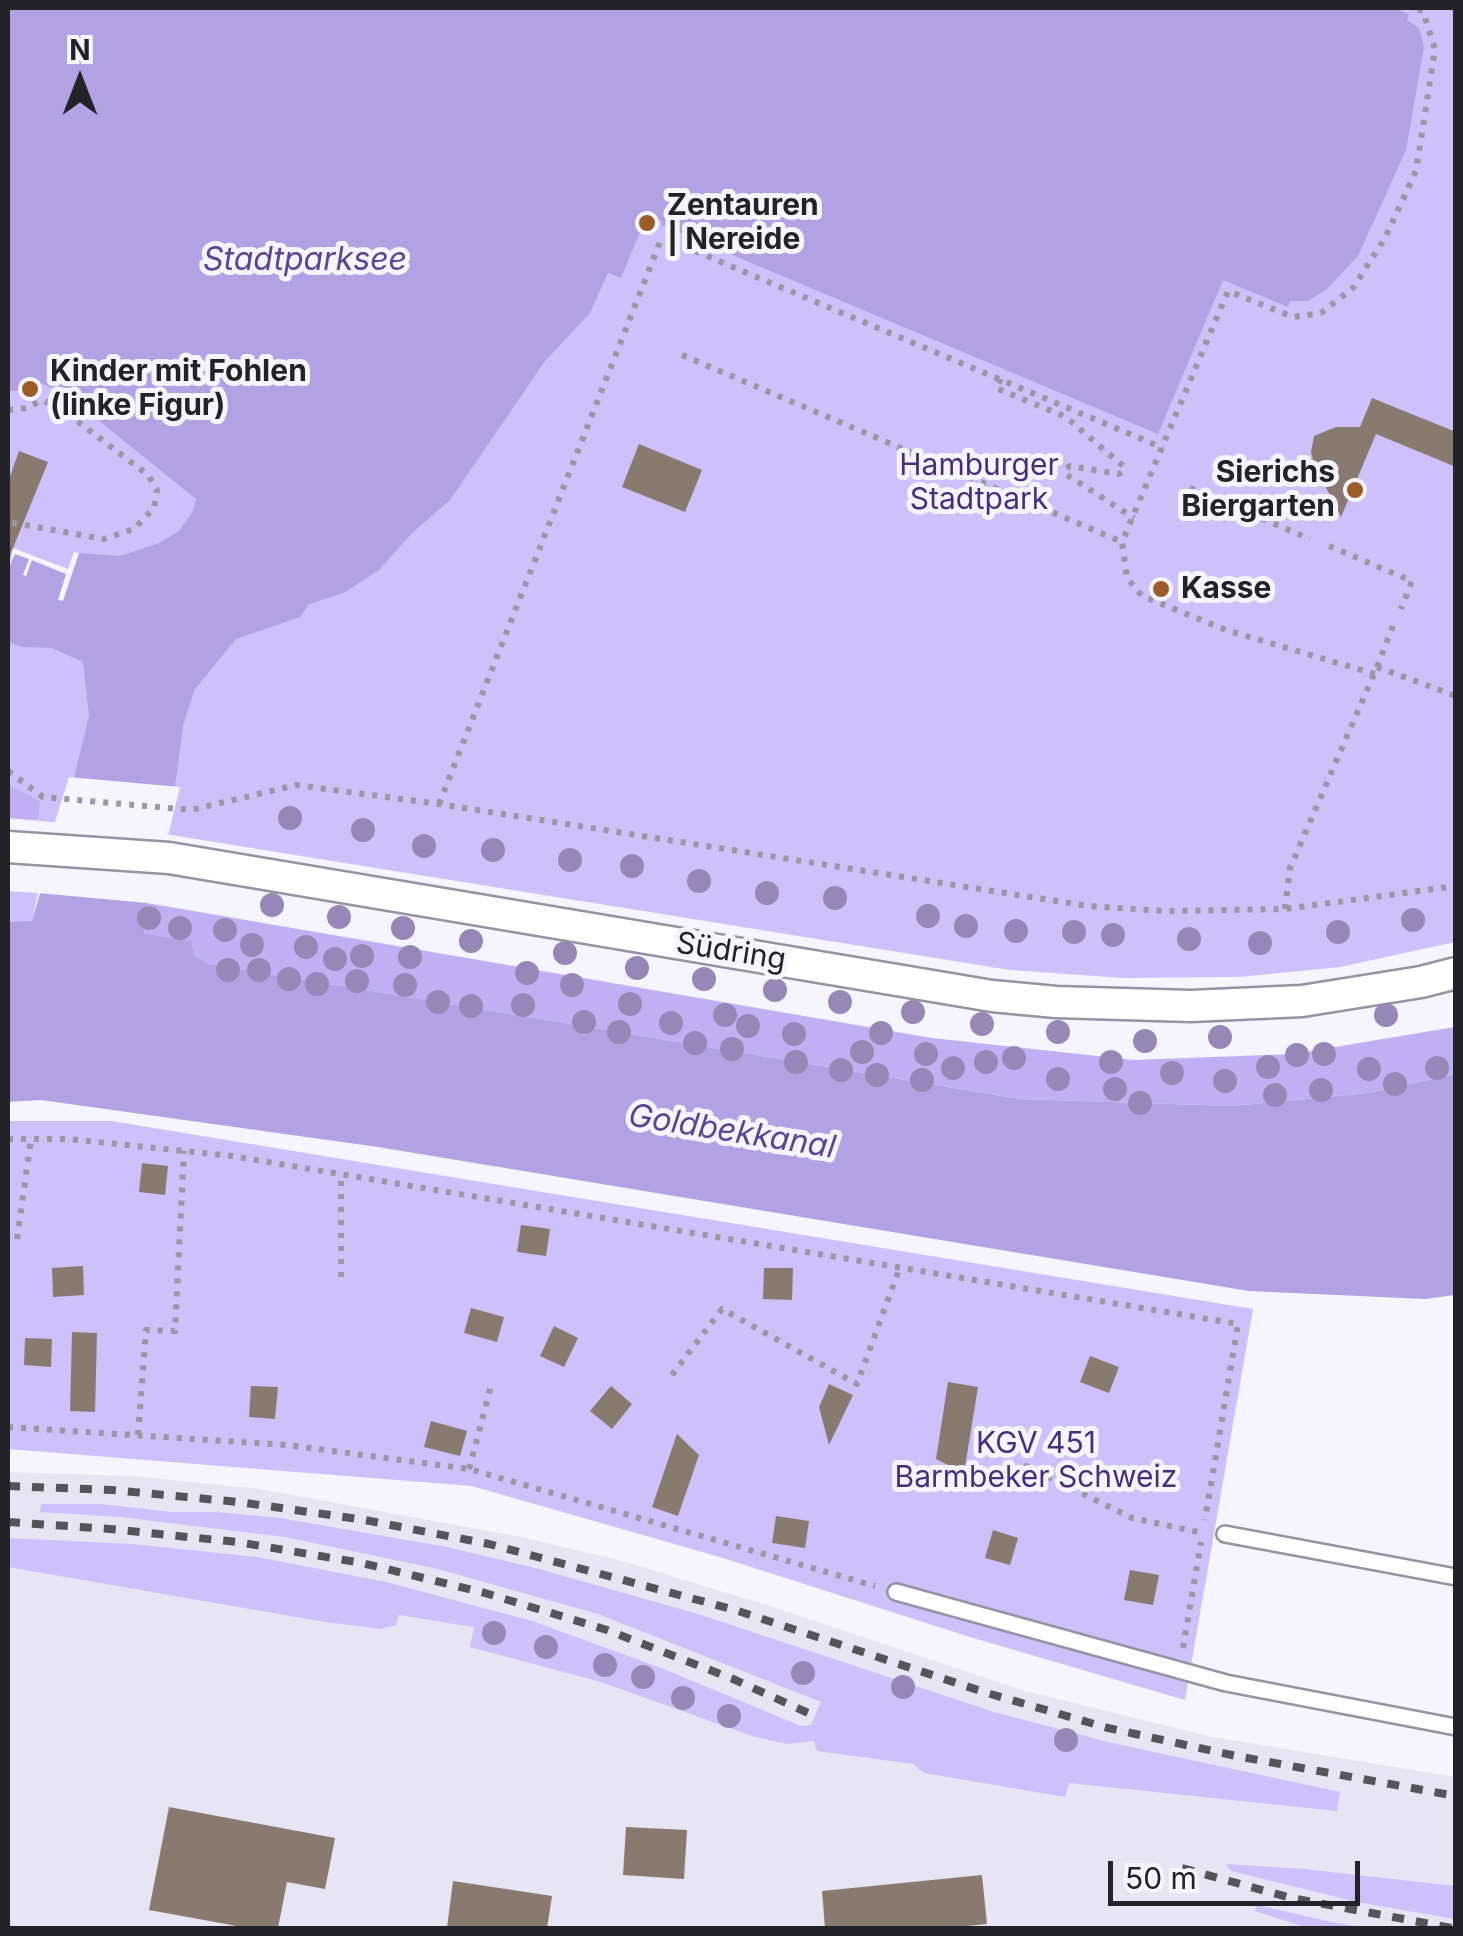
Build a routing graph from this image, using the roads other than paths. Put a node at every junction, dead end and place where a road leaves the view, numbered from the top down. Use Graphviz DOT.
graph roads {
  1 [pos="8,847"];
  2 [pos="1456,973"];
  3 [pos="1225,1534"];
  4 [pos="1456,1577"];
  5 [pos="896,1592"];
  6 [pos="1456,1727"];
  1 -- 2 [label="street, Südring"];
  3 -- 4 [label="lane"];
  5 -- 6 [label="lane"];
}
